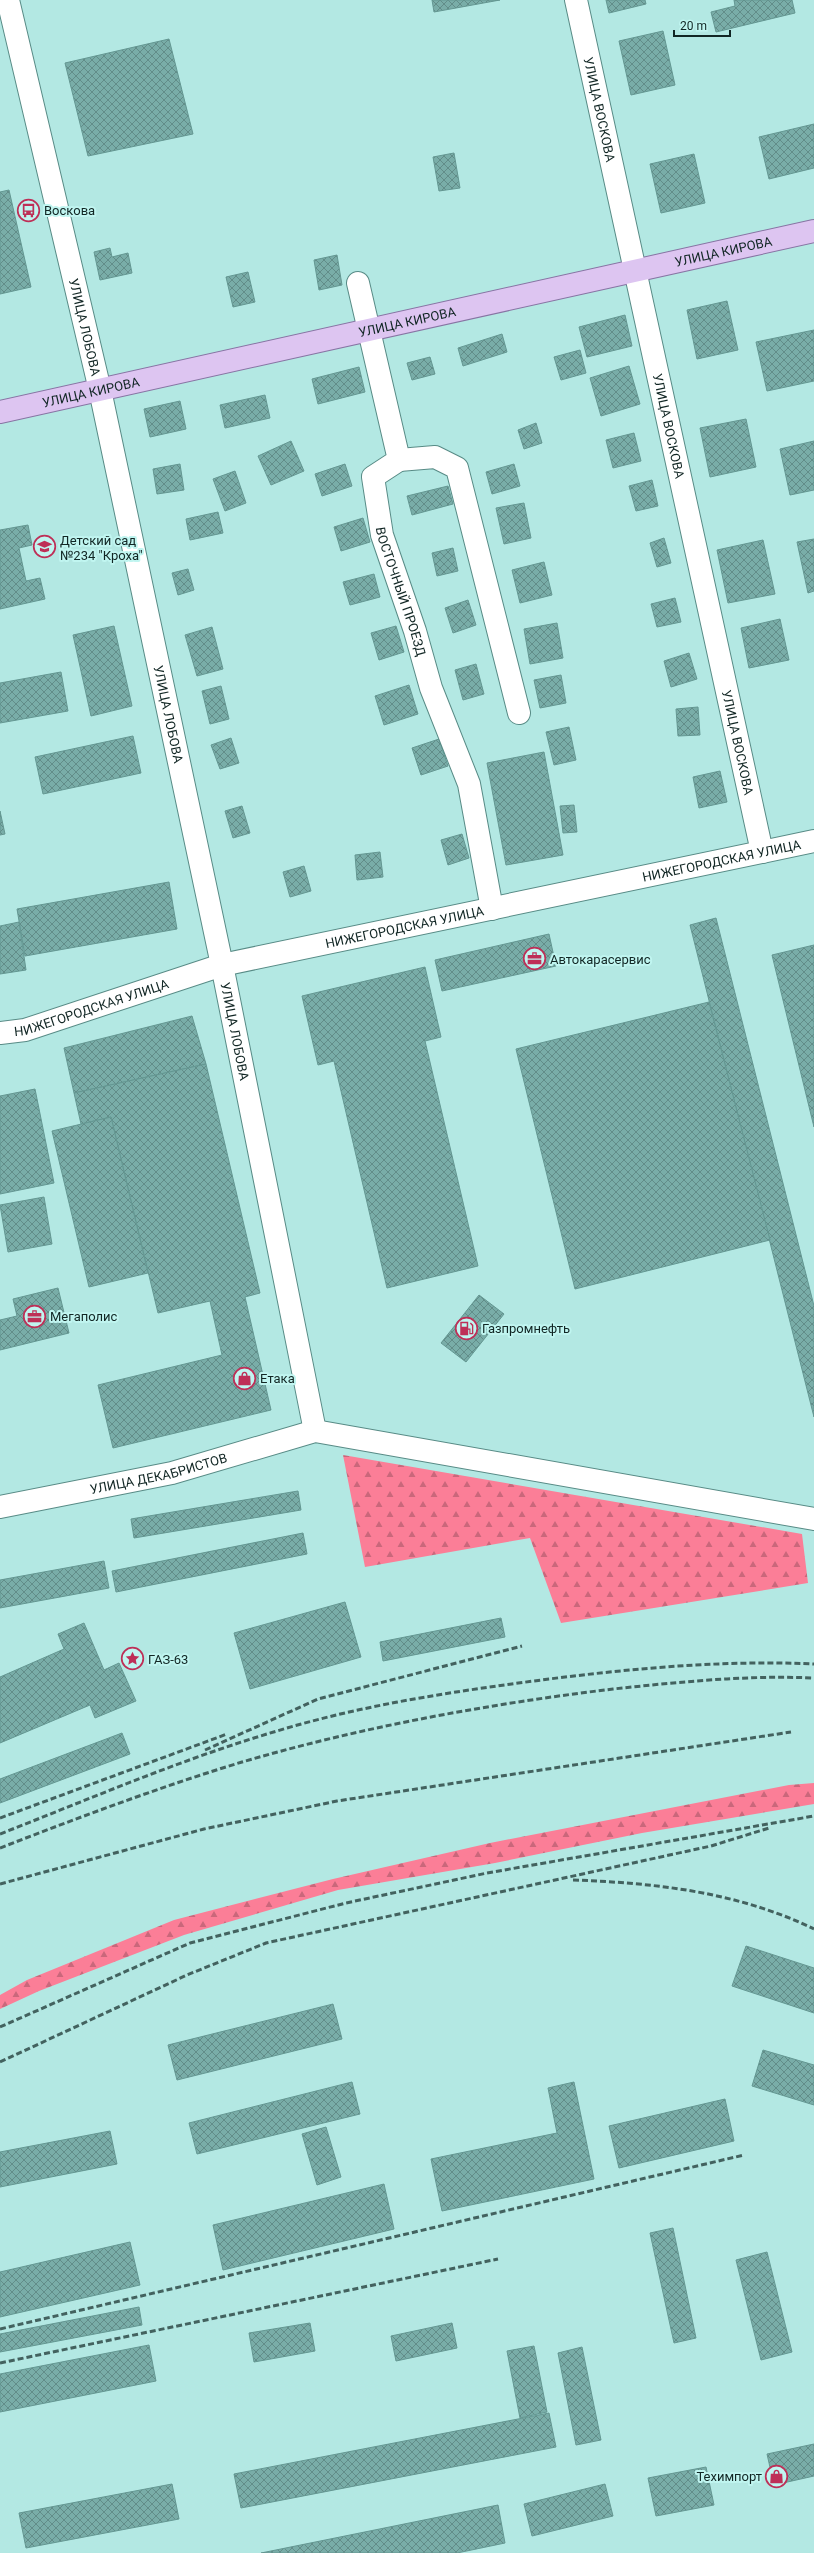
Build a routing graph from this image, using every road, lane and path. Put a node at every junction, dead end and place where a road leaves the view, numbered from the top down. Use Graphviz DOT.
graph roads {
  1 [pos="8,0"];
  2 [pos="576,0"];
  3 [pos="7,33"];
  4 [pos="814,231"];
  5 [pos="634,270"];
  6 [pos="358,283"];
  7 [pos="367,329"];
  8 [pos="100,390"];
  9 [pos="0,412"];
  10 [pos="399,460"];
  11 [pos="520,713"];
  12 [pos="814,841"];
  13 [pos="762,852"];
  14 [pos="492,909"];
  15 [pos="222,965"];
  16 [pos="0,1033"];
  17 [pos="315,1431"];
  18 [pos="0,1507"];
  19 [pos="814,1519"];
  1 -- 3 [label="street, УЛИЦА ЛОБОВА"];
  2 -- 5 [label="street, УЛИЦА ВОСКОВА"];
  3 -- 8 [label="street, УЛИЦА ЛОБОВА"];
  4 -- 5 [label="main road, УЛИЦА КИРОВА"];
  5 -- 7 [label="main road, УЛИЦА КИРОВА"];
  5 -- 13 [label="street, УЛИЦА ВОСКОВА"];
  6 -- 7 [label="street"];
  7 -- 8 [label="main road, УЛИЦА КИРОВА"];
  7 -- 10 [label="street"];
  8 -- 9 [label="main road, УЛИЦА КИРОВА"];
  8 -- 15 [label="street, УЛИЦА ЛОБОВА"];
  10 -- 11 [label="street"];
  10 -- 14 [label="street, ВОСТОЧНЫЙ ПРОЕЗД"];
  12 -- 13 [label="street, НИЖЕГОРОДСКАЯ УЛИЦА"];
  13 -- 14 [label="street, НИЖЕГОРОДСКАЯ УЛИЦА"];
  14 -- 15 [label="street, НИЖЕГОРОДСКАЯ УЛИЦА"];
  15 -- 16 [label="street, НИЖЕГОРОДСКАЯ УЛИЦА"];
  15 -- 17 [label="street, УЛИЦА ЛОБОВА"];
  17 -- 18 [label="street, УЛИЦА ДЕКАБРИСТОВ"];
  17 -- 19 [label="street"];
}
